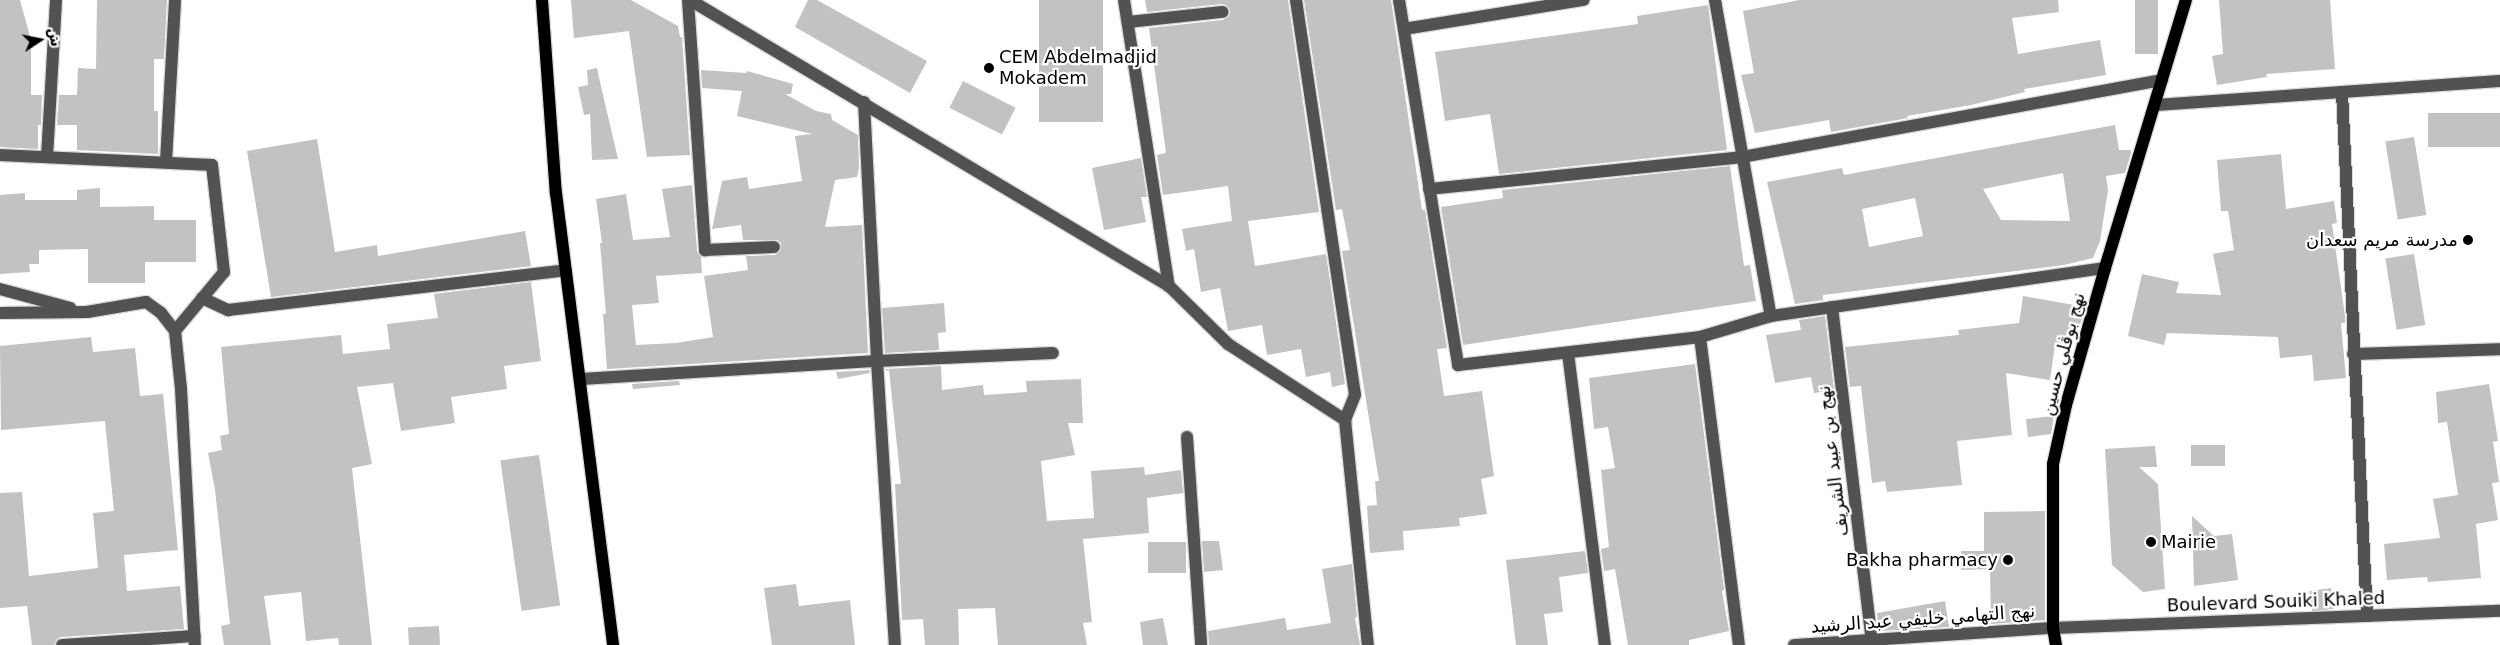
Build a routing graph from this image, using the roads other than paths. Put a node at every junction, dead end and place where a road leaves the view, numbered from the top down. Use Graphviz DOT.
graph roads {
  1 [pos="56,0"];
  2 [pos="175,0"];
  3 [pos="542,0"];
  4 [pos="689,0"];
  5 [pos="1124,0"];
  6 [pos="1296,0"];
  7 [pos="1399,0"];
  8 [pos="1584,0"];
  9 [pos="1715,0"];
  10 [pos="2186,0"];
  11 [pos="1222,12"];
  12 [pos="1128,22"];
  13 [pos="1404,29"];
  14 [pos="2162,80"];
  15 [pos="2500,81"];
  16 [pos="2342,92"];
  17 [pos="864,102"];
  18 [pos="2155,105"];
  19 [pos="0,155"];
  20 [pos="47,157"];
  21 [pos="1742,157"];
  22 [pos="166,162"];
  23 [pos="1430,189"];
  24 [pos="774,247"];
  25 [pos="2105,268"];
  26 [pos="566,270"];
  27 [pos="1169,286"];
  28 [pos="0,289"];
  29 [pos="202,298"];
  30 [pos="1832,307"];
  31 [pos="87,312"];
  32 [pos="0,313"];
  33 [pos="1771,316"];
  34 [pos="174,331"];
  35 [pos="1700,337"];
  36 [pos="2500,349"];
  37 [pos="1053,353"];
  38 [pos="1568,353"];
  39 [pos="2353,354"];
  40 [pos="877,361"];
  41 [pos="581,379"];
  42 [pos="1345,420"];
  43 [pos="1187,437"];
  44 [pos="2500,611"];
  45 [pos="2367,616"];
  46 [pos="2053,628"];
  47 [pos="1872,640"];
  48 [pos="195,641"];
  49 [pos="62,645"];
  50 [pos="613,645"];
  51 [pos="895,645"];
  52 [pos="1201,645"];
  53 [pos="1368,645"];
  54 [pos="1605,645"];
  55 [pos="1739,645"];
  56 [pos="1795,645"];
  57 [pos="2056,645"];
  1 -- 20 [label="street"];
  2 -- 22 [label="street"];
  3 -- 26 [label="main road"];
  4 -- 17 [label="street"];
  4 -- 24 [label="street"];
  5 -- 12 [label="street"];
  6 -- 42 [label="street"];
  7 -- 13 [label="street"];
  8 -- 13 [label="street"];
  9 -- 21 [label="street"];
  10 -- 14 [label="main road, نهج بوڨلي حسين"];
  11 -- 12 [label="street"];
  12 -- 27 [label="street"];
  13 -- 23 [label="street"];
  14 -- 18 [label="main road, نهج بوڨلي حسين"];
  14 -- 21 [label="street"];
  15 -- 16 [label="street"];
  16 -- 18 [label="street"];
  16 -- 39 [label="street"];
  17 -- 27 [label="street"];
  17 -- 40 [label="street"];
  18 -- 25 [label="main road, نهج بوڨلي حسين"];
  19 -- 20 [label="street"];
  20 -- 22 [label="street"];
  21 -- 23 [label="street"];
  21 -- 33 [label="street"];
  22 -- 29 [label="street"];
  23 -- 38 [label="street"];
  25 -- 30 [label="street"];
  25 -- 46 [label="main road, نهج بوڨلي حسين"];
  26 -- 29 [label="street"];
  26 -- 41 [label="main road"];
  27 -- 42 [label="street"];
  28 -- 31 [label="street"];
  29 -- 34 [label="street"];
  30 -- 33 [label="street"];
  30 -- 47 [label="street, نهج بن عبيد الشريف"];
  31 -- 32 [label="street"];
  31 -- 34 [label="street"];
  33 -- 35 [label="street"];
  34 -- 48 [label="street"];
  35 -- 38 [label="street"];
  35 -- 55 [label="street"];
  36 -- 39 [label="street"];
  37 -- 40 [label="street"];
  38 -- 54 [label="street"];
  39 -- 45 [label="street"];
  40 -- 41 [label="street"];
  40 -- 51 [label="street"];
  41 -- 50 [label="main road"];
  42 -- 53 [label="street"];
  43 -- 52 [label="street"];
  44 -- 45 [label="street, Boulevard Souiki Khaled"];
  45 -- 46 [label="street, Boulevard Souiki Khaled"];
  46 -- 47 [label="street, نهج التهامي خليفي عبد الرشيد"];
  46 -- 57 [label="main road, نهج بوڨلي حسين"];
  47 -- 56 [label="street, نهج التهامي خليفي عبد الرشيد"];
  48 -- 49 [label="street"];
}
